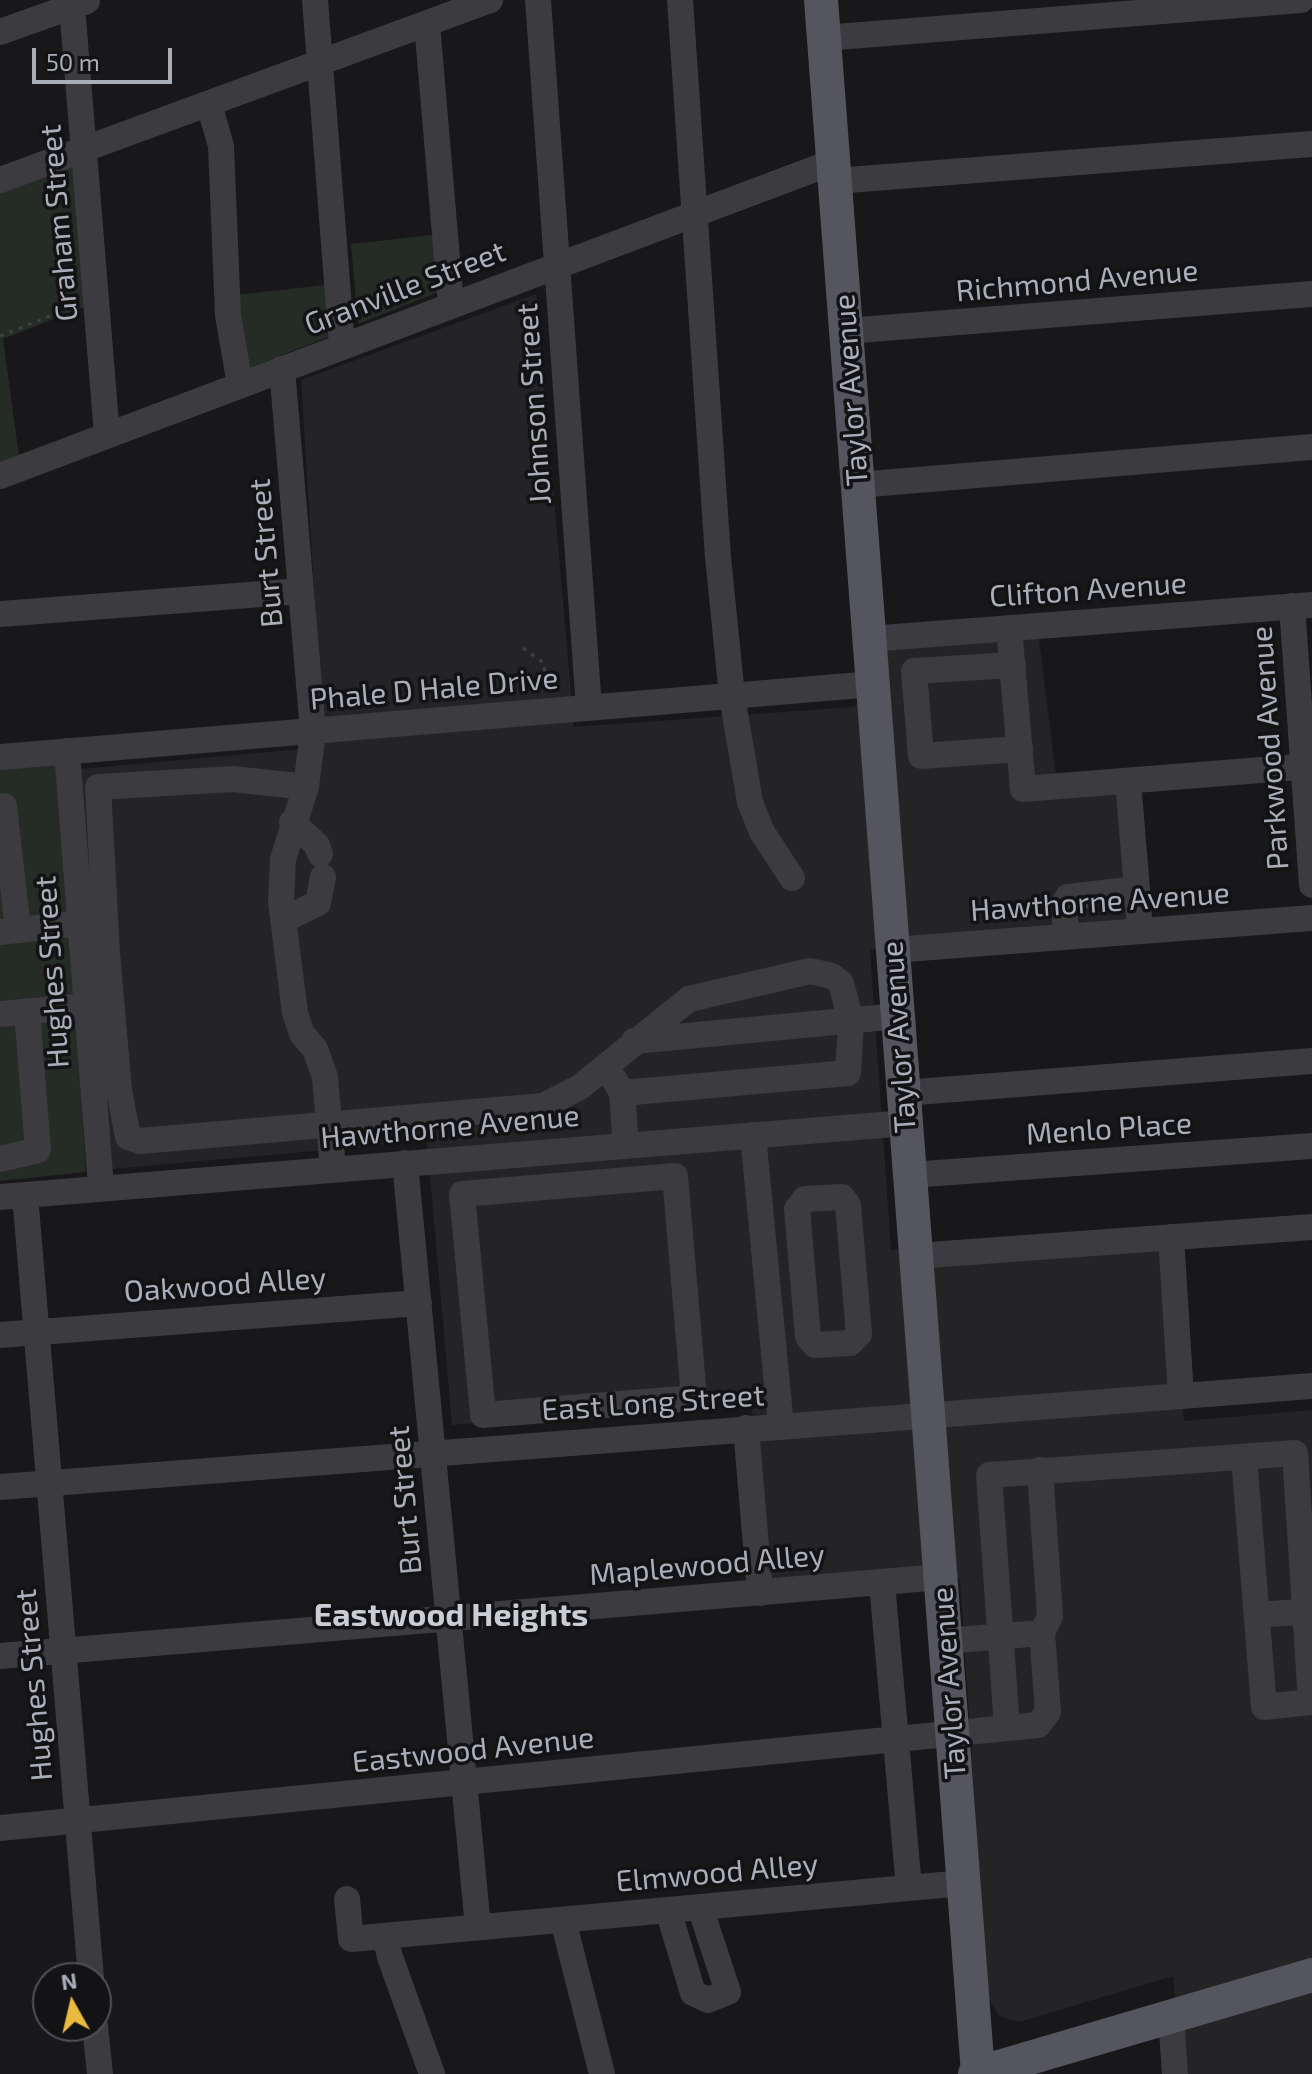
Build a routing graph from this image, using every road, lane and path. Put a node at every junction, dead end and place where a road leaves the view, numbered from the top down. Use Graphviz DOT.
graph roads {
  1 [pos="315,0"];
  2 [pos="490,0"];
  3 [pos="538,0"];
  4 [pos="680,0"];
  5 [pos="821,0"];
  6 [pos="1301,0"];
  7 [pos="80,3"];
  8 [pos="1156,6"];
  9 [pos="427,24"];
  10 [pos="0,32"];
  11 [pos="824,38"];
  12 [pos="320,63"];
  13 [pos="209,104"];
  14 [pos="1312,144"];
  15 [pos="86,148"];
  16 [pos="834,172"];
  17 [pos="0,180"];
  18 [pos="694,213"];
  19 [pos="557,265"];
  20 [pos="1312,294"];
  21 [pos="98,297"];
  22 [pos="451,305"];
  23 [pos="846,331"];
  24 [pos="0,336"];
  25 [pos="342,346"];
  26 [pos="282,369"];
  27 [pos="240,385"];
  28 [pos="107,435"];
  29 [pos="1312,447"];
  30 [pos="0,476"];
  31 [pos="858,485"];
  32 [pos="301,591"];
  33 [pos="1302,606"];
  34 [pos="0,614"];
  35 [pos="1009,628"];
  36 [pos="960,632"];
  37 [pos="869,639"];
  38 [pos="523,648"];
  39 [pos="1013,665"];
  40 [pos="963,668"];
  41 [pos="873,684"];
  42 [pos="732,696"];
  43 [pos="589,708"];
  44 [pos="549,711"];
  45 [pos="313,731"];
  46 [pos="1020,749"];
  47 [pos="67,751"];
  48 [pos="0,757"];
  49 [pos="1308,767"];
  50 [pos="1128,781"];
  51 [pos="306,787"];
  52 [pos="0,807"];
  53 [pos="292,822"];
  54 [pos="792,878"];
  55 [pos="1312,885"];
  56 [pos="1137,889"];
  57 [pos="1312,918"];
  58 [pos="283,920"];
  59 [pos="80,923"];
  60 [pos="9,931"];
  61 [pos="1140,931"];
  62 [pos="1066,937"];
  63 [pos="893,950"];
  64 [pos="87,1006"];
  65 [pos="27,1012"];
  66 [pos="0,1014"];
  67 [pos="898,1016"];
  68 [pos="851,1021"];
  69 [pos="634,1041"];
  70 [pos="1312,1061"];
  71 [pos="607,1066"];
  72 [pos="622,1093"];
  73 [pos="905,1108"];
  74 [pos="329,1124"];
  75 [pos="753,1135"];
  76 [pos="626,1146"];
  77 [pos="1312,1146"];
  78 [pos="0,1159"];
  79 [pos="405,1163"];
  80 [pos="333,1169"];
  81 [pos="910,1175"];
  82 [pos="101,1187"];
  83 [pos="13,1196"];
  84 [pos="1312,1227"];
  85 [pos="1171,1237"];
  86 [pos="916,1256"];
  87 [pos="802,1272"];
  88 [pos="419,1303"];
  89 [pos="472,1304"];
  90 [pos="37,1331"];
  91 [pos="0,1335"];
  92 [pos="1312,1386"];
  93 [pos="1181,1396"];
  94 [pos="928,1417"];
  95 [pos="781,1426"];
  96 [pos="746,1428"];
  97 [pos="433,1452"];
  98 [pos="1244,1457"];
  99 [pos="1040,1470"];
  100 [pos="49,1482"];
  101 [pos="0,1487"];
  102 [pos="941,1577"];
  103 [pos="882,1583"];
  104 [pos="760,1593"];
  105 [pos="1309,1611"];
  106 [pos="1258,1615"];
  107 [pos="449,1619"];
  108 [pos="1042,1633"];
  109 [pos="1000,1637"];
  110 [pos="945,1641"];
  111 [pos="63,1651"];
  112 [pos="0,1656"];
  113 [pos="1007,1727"];
  114 [pos="952,1731"];
  115 [pos="896,1737"];
  116 [pos="464,1784"];
  117 [pos="77,1820"];
  118 [pos="0,1828"];
  119 [pos="963,1883"];
  120 [pos="909,1888"];
  121 [pos="347,1899"];
  122 [pos="700,1907"];
  123 [pos="668,1910"];
  124 [pos="563,1920"];
  125 [pos="478,1927"];
  126 [pos="385,1936"];
  127 [pos="90,1962"];
  128 [pos="1312,1975"];
  129 [pos="1171,2017"];
  130 [pos="97,2042"];
  131 [pos="100,2074"];
  132 [pos="432,2074"];
  133 [pos="602,2074"];
  134 [pos="976,2074"];
  135 [pos="1175,2074"];
  1 -- 12 [label="street"];
  2 -- 9 [label="street"];
  3 -- 19 [label="street, Johnson Street"];
  4 -- 18 [label="street"];
  5 -- 11 [label="main road, Taylor Avenue"];
  6 -- 8 [label="street"];
  7 -- 10 [label="street"];
  7 -- 15 [label="street, Graham Street"];
  8 -- 11 [label="street"];
  9 -- 12 [label="street"];
  9 -- 22 [label="street"];
  11 -- 16 [label="main road, Taylor Avenue"];
  12 -- 13 [label="street"];
  12 -- 25 [label="street"];
  13 -- 15 [label="street"];
  13 -- 27 [label="street"];
  14 -- 16 [label="street, Granville Street"];
  15 -- 17 [label="street"];
  15 -- 21 [label="street, Graham Street"];
  16 -- 18 [label="street, Granville Street"];
  16 -- 23 [label="main road, Taylor Avenue"];
  18 -- 19 [label="street, Granville Street"];
  18 -- 42 [label="street"];
  19 -- 22 [label="street, Granville Street"];
  19 -- 43 [label="street, Johnson Street"];
  20 -- 23 [label="street, Richmond Avenue"];
  21 -- 24 [label="path"];
  21 -- 28 [label="street, Graham Street"];
  22 -- 25 [label="street, Granville Street"];
  23 -- 31 [label="main road, Taylor Avenue"];
  25 -- 26 [label="street, Granville Street"];
  26 -- 27 [label="street, Granville Street"];
  26 -- 32 [label="street, Burt Street"];
  27 -- 28 [label="street, Granville Street"];
  28 -- 30 [label="street, Granville Street"];
  29 -- 31 [label="street"];
  31 -- 37 [label="main road, Taylor Avenue"];
  32 -- 34 [label="street"];
  32 -- 45 [label="street, Burt Street"];
  33 -- 35 [label="street, Clifton Avenue"];
  33 -- 49 [label="street, Parkwood Avenue"];
  35 -- 36 [label="street, Clifton Avenue"];
  35 -- 39 [label="street"];
  36 -- 37 [label="street, Clifton Avenue"];
  36 -- 40 [label="street"];
  37 -- 41 [label="main road, Taylor Avenue"];
  38 -- 44 [label="path"];
  39 -- 40 [label="street"];
  39 -- 46 [label="street"];
  40 -- 46 [label="street"];
  41 -- 42 [label="street, Phale D Hale Drive"];
  41 -- 63 [label="main road, Taylor Avenue"];
  42 -- 43 [label="street, Phale D Hale Drive"];
  42 -- 54 [label="street"];
  43 -- 44 [label="street, Phale D Hale Drive"];
  44 -- 45 [label="street, Phale D Hale Drive"];
  45 -- 47 [label="street, Phale D Hale Drive"];
  45 -- 51 [label="street, Burt Street"];
  46 -- 50 [label="street"];
  47 -- 48 [label="street, Phale D Hale Drive"];
  47 -- 59 [label="street, Hughes Street"];
  49 -- 50 [label="street"];
  49 -- 55 [label="street, Parkwood Avenue"];
  50 -- 56 [label="street"];
  51 -- 53 [label="street, Burt Street"];
  51 -- 74 [label="street"];
  52 -- 60 [label="street"];
  53 -- 58 [label="street, Burt Street"];
  53 -- 58 [label="street"];
  56 -- 61 [label="street"];
  56 -- 62 [label="street"];
  57 -- 61 [label="street, Hawthorne Avenue"];
  58 -- 74 [label="street, Burt Street"];
  59 -- 60 [label="street"];
  59 -- 64 [label="street, Hughes Street"];
  61 -- 62 [label="street, Hawthorne Avenue"];
  62 -- 63 [label="street, Hawthorne Avenue"];
  63 -- 67 [label="main road, Taylor Avenue"];
  64 -- 65 [label="street"];
  64 -- 82 [label="street, Hughes Street"];
  65 -- 66 [label="street"];
  65 -- 78 [label="street"];
  67 -- 68 [label="street"];
  67 -- 73 [label="main road, Taylor Avenue"];
  68 -- 69 [label="street"];
  68 -- 69 [label="street"];
  68 -- 72 [label="street"];
  69 -- 71 [label="street"];
  70 -- 73 [label="street, Hawthorne Avenue"];
  71 -- 72 [label="street"];
  71 -- 74 [label="street"];
  72 -- 76 [label="street"];
  73 -- 75 [label="street, Hawthorne Avenue"];
  73 -- 81 [label="main road, Taylor Avenue"];
  74 -- 80 [label="street, Burt Street"];
  75 -- 76 [label="street, Hawthorne Avenue"];
  75 -- 95 [label="street"];
  76 -- 79 [label="street, Hawthorne Avenue"];
  77 -- 81 [label="street, Menlo Place"];
  79 -- 80 [label="street, Hawthorne Avenue"];
  79 -- 88 [label="street, Burt Street"];
  80 -- 82 [label="street, Hawthorne Avenue"];
  81 -- 86 [label="main road, Taylor Avenue"];
  82 -- 83 [label="street, Hawthorne Avenue"];
  83 -- 90 [label="street, Hughes Street"];
  84 -- 85 [label="street"];
  85 -- 86 [label="street"];
  85 -- 93 [label="street"];
  86 -- 94 [label="main road, Taylor Avenue"];
  87 -- 87 [label="street"];
  88 -- 90 [label="street, Oakwood Alley"];
  88 -- 97 [label="street, Burt Street"];
  89 -- 89 [label="street"];
  90 -- 91 [label="street, Oakwood Alley"];
  90 -- 100 [label="street, Hughes Street"];
  92 -- 93 [label="street, East Long Street"];
  93 -- 94 [label="street, East Long Street"];
  94 -- 95 [label="street, East Long Street"];
  94 -- 102 [label="main road, Taylor Avenue"];
  95 -- 96 [label="street, East Long Street"];
  96 -- 97 [label="street, East Long Street"];
  96 -- 104 [label="street"];
  97 -- 100 [label="street, East Long Street"];
  97 -- 107 [label="street, Burt Street"];
  98 -- 99 [label="street"];
  98 -- 105 [label="street"];
  98 -- 106 [label="street"];
  99 -- 108 [label="street, Eastwood Avenue"];
  99 -- 109 [label="street"];
  100 -- 101 [label="street, East Long Street"];
  100 -- 111 [label="street, Hughes Street"];
  102 -- 103 [label="street, Maplewood Alley"];
  102 -- 110 [label="main road, Taylor Avenue"];
  103 -- 104 [label="street, Maplewood Alley"];
  103 -- 115 [label="street"];
  104 -- 107 [label="street, Maplewood Alley"];
  105 -- 106 [label="street"];
  105 -- 106 [label="street"];
  107 -- 111 [label="street, Maplewood Alley"];
  107 -- 116 [label="street, Burt Street"];
  108 -- 109 [label="street"];
  108 -- 113 [label="street, Eastwood Avenue"];
  109 -- 110 [label="street"];
  109 -- 113 [label="street"];
  110 -- 114 [label="main road, Taylor Avenue"];
  111 -- 112 [label="street, Maplewood Alley"];
  111 -- 117 [label="street, Hughes Street"];
  113 -- 114 [label="street, Eastwood Avenue"];
  114 -- 115 [label="street, Eastwood Avenue"];
  114 -- 119 [label="main road, Taylor Avenue"];
  115 -- 116 [label="street, Eastwood Avenue"];
  115 -- 120 [label="street"];
  116 -- 117 [label="street, Eastwood Avenue"];
  116 -- 125 [label="street, Burt Street"];
  117 -- 118 [label="street, Eastwood Avenue"];
  117 -- 127 [label="street, Hughes Street"];
  119 -- 120 [label="street, Elmwood Alley"];
  119 -- 134 [label="main road, Taylor Avenue"];
  120 -- 122 [label="street, Elmwood Alley"];
  121 -- 126 [label="street, Elmwood Alley"];
  122 -- 123 [label="street, Elmwood Alley"];
  122 -- 123 [label="street"];
  123 -- 124 [label="street, Elmwood Alley"];
  124 -- 125 [label="street, Elmwood Alley"];
  124 -- 133 [label="street"];
  125 -- 126 [label="street, Elmwood Alley"];
  126 -- 132 [label="street"];
  128 -- 129 [label="main road"];
  129 -- 134 [label="main road"];
  129 -- 135 [label="street"];
  130 -- 131 [label="street"];
}
